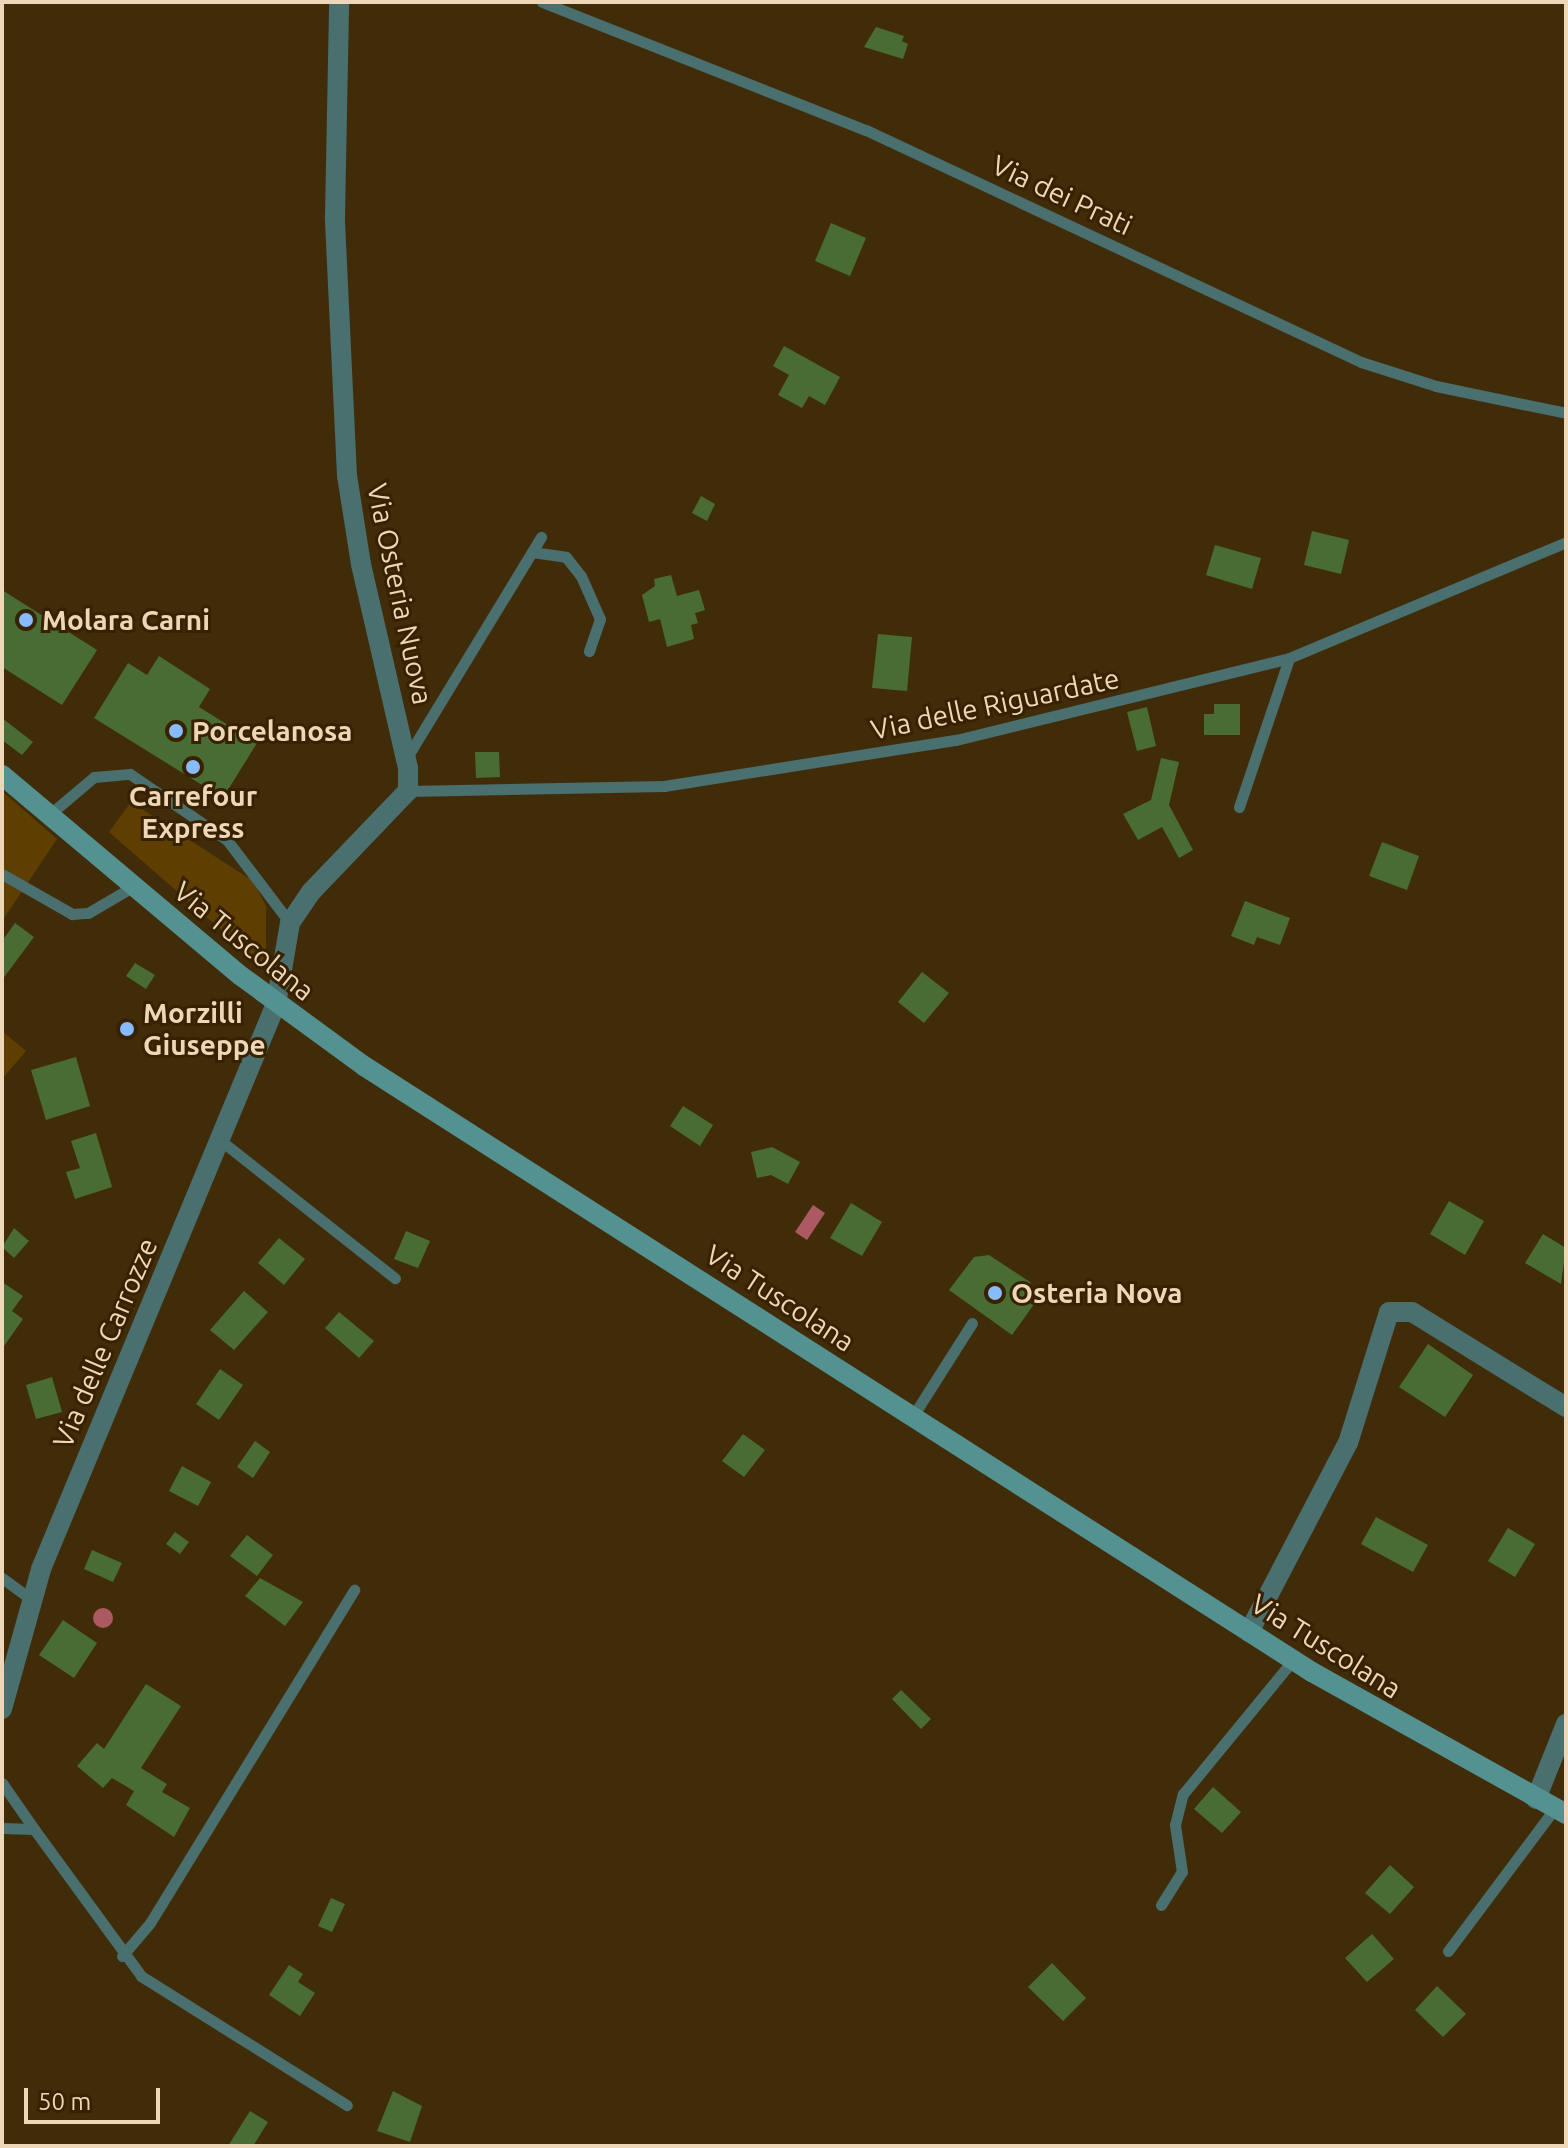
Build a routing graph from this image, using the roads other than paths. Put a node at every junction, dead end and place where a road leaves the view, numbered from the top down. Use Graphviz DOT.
graph roads {
  1 [pos="339,2"];
  2 [pos="542,2"];
  3 [pos="1566,413"];
  4 [pos="541,537"];
  5 [pos="1566,542"];
  6 [pos="532,552"];
  7 [pos="589,651"];
  8 [pos="1289,658"];
  9 [pos="406,759"];
  10 [pos="2,775"];
  11 [pos="408,791"];
  12 [pos="1239,807"];
  13 [pos="49,815"];
  14 [pos="2,874"];
  15 [pos="134,886"];
  16 [pos="290,923"];
  17 [pos="276,1004"];
  18 [pos="220,1140"];
  19 [pos="395,1278"];
  20 [pos="972,1323"];
  21 [pos="1566,1407"];
  22 [pos="913,1416"];
  23 [pos="2,1578"];
  24 [pos="354,1590"];
  25 [pos="30,1598"];
  26 [pos="1249,1632"];
  27 [pos="1293,1660"];
  28 [pos="2,1709"];
  29 [pos="1566,1724"];
  30 [pos="2,1783"];
  31 [pos="1553,1807"];
  32 [pos="2,1828"];
  33 [pos="34,1829"];
  34 [pos="1161,1905"];
  35 [pos="1448,1951"];
  36 [pos="122,1956"];
  37 [pos="347,2105"];
  1 -- 9 [label="street, Via Osteria Nuova"];
  2 -- 3 [label="lane, Via dei Prati"];
  4 -- 6 [label="lane"];
  5 -- 8 [label="lane, Via delle Riguardate"];
  6 -- 7 [label="lane"];
  6 -- 9 [label="lane"];
  8 -- 11 [label="lane, Via delle Riguardate"];
  8 -- 12 [label="lane"];
  9 -- 11 [label="street, Via Osteria Nuova"];
  10 -- 13 [label="main road, Via Tuscolana"];
  11 -- 16 [label="street"];
  13 -- 15 [label="main road, Via Tuscolana"];
  13 -- 16 [label="lane"];
  14 -- 15 [label="lane"];
  15 -- 17 [label="main road, Via Tuscolana"];
  16 -- 17 [label="street"];
  17 -- 18 [label="street, Via delle Carrozze"];
  17 -- 22 [label="main road, Via Tuscolana"];
  18 -- 19 [label="lane"];
  18 -- 25 [label="street, Via delle Carrozze"];
  20 -- 22 [label="lane"];
  21 -- 26 [label="street"];
  22 -- 26 [label="main road, Via Tuscolana"];
  23 -- 25 [label="lane"];
  24 -- 36 [label="lane"];
  25 -- 28 [label="street, Via delle Carrozze"];
  26 -- 27 [label="main road, Via Tuscolana"];
  27 -- 31 [label="main road, Via Tuscolana"];
  27 -- 34 [label="lane"];
  29 -- 31 [label="street"];
  30 -- 33 [label="lane"];
  31 -- 35 [label="lane"];
  32 -- 33 [label="lane"];
  33 -- 36 [label="lane"];
  36 -- 37 [label="lane"];
}
